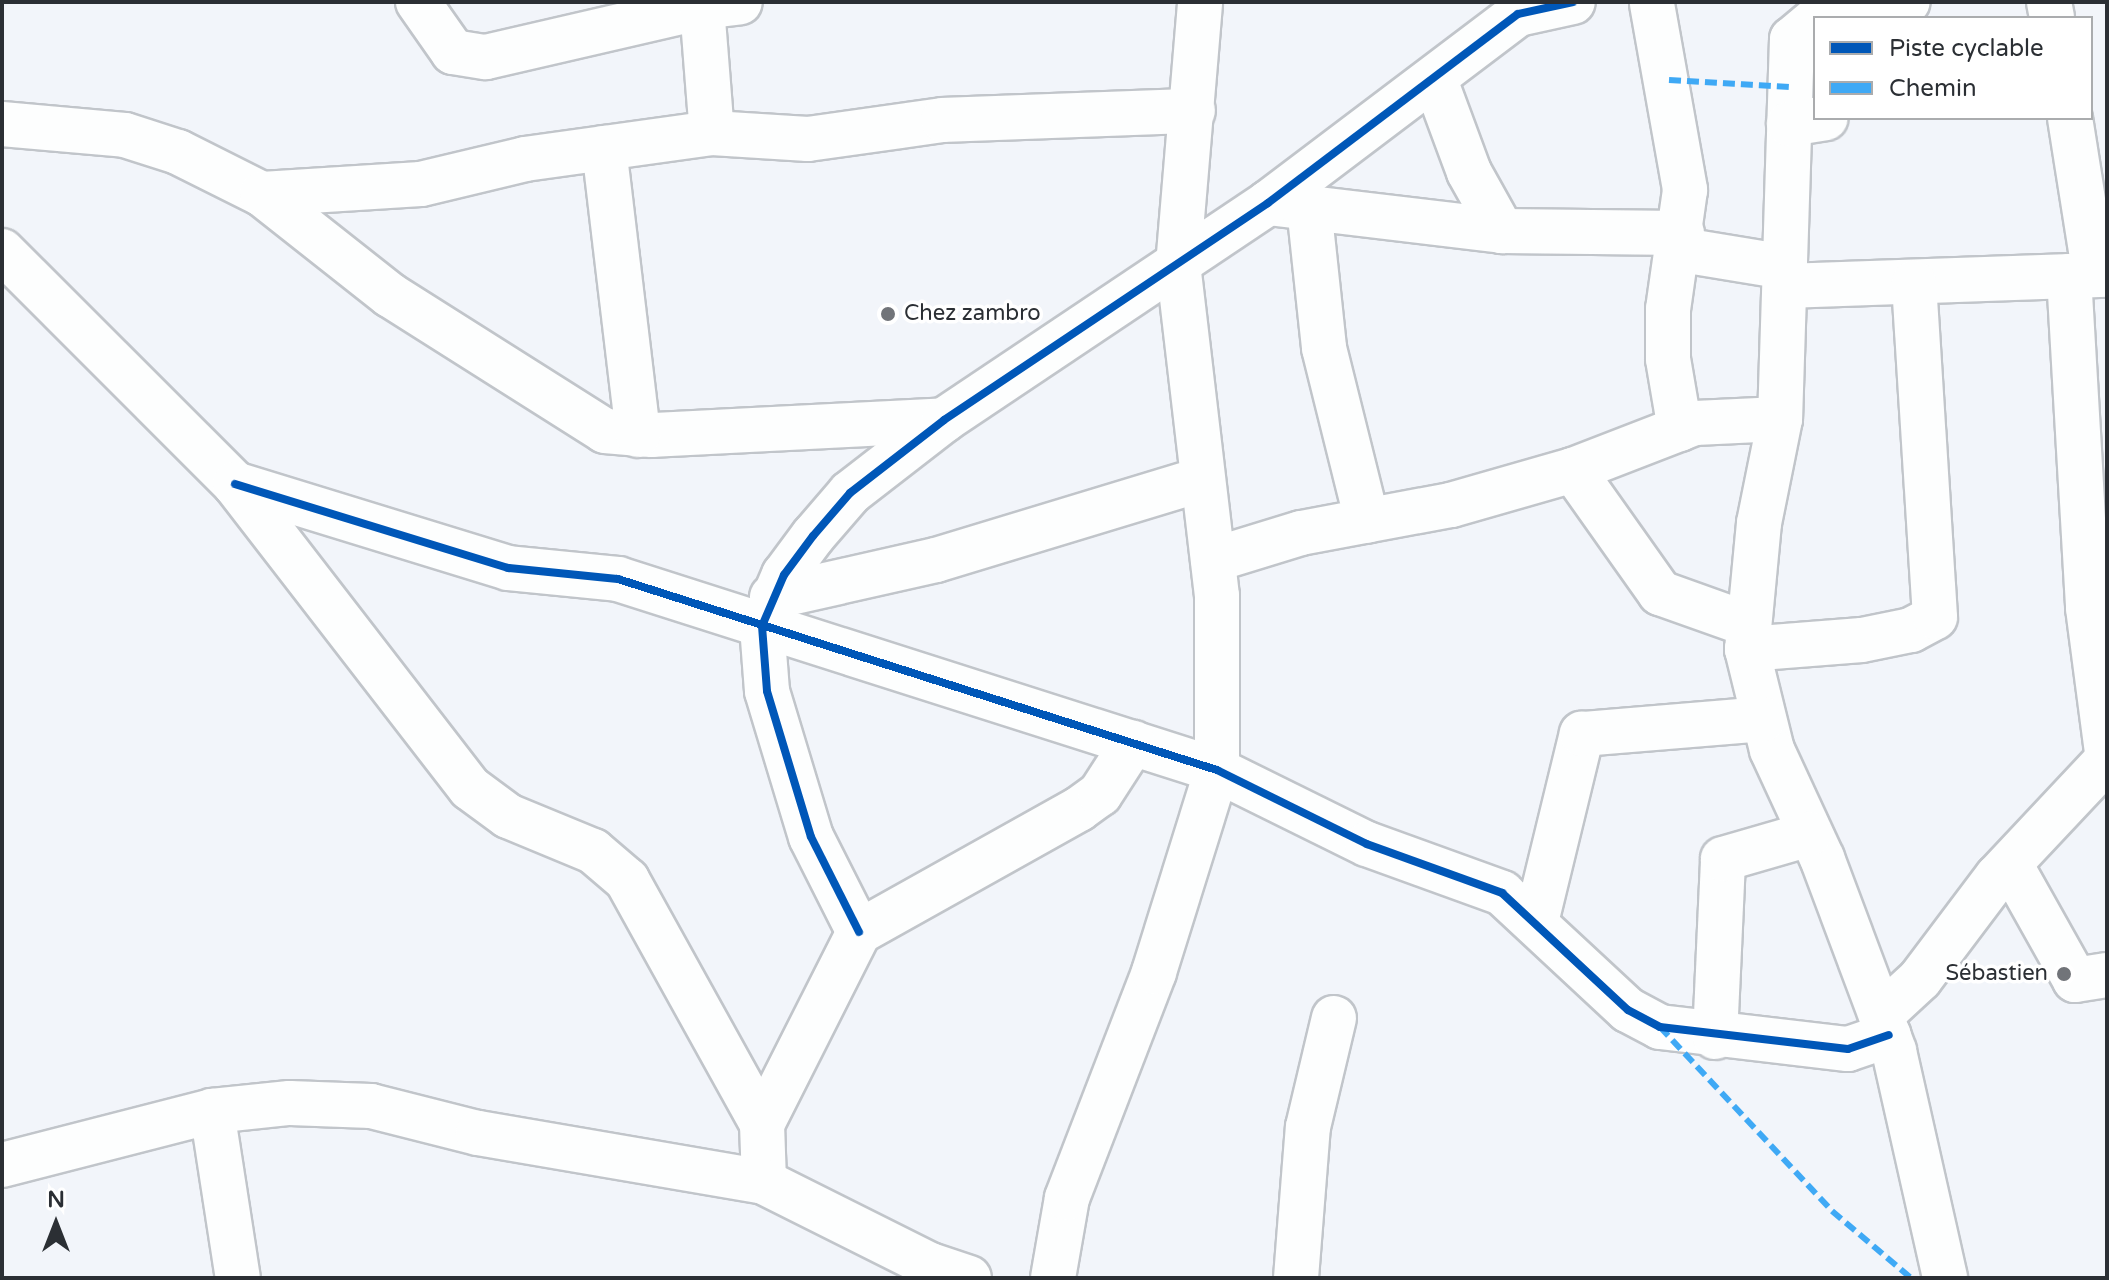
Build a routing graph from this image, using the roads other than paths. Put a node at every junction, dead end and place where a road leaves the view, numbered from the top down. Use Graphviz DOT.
graph roads {
  1 [pos="418,2"];
  2 [pos="1200,2"];
  3 [pos="1573,2"];
  4 [pos="1908,2"];
  5 [pos="1648,3"];
  6 [pos="721,5"];
  7 [pos="1834,16"];
  8 [pos="1813,23"];
  9 [pos="1435,80"];
  10 [pos="1193,111"];
  11 [pos="2070,120"];
  12 [pos="1807,121"];
  13 [pos="2,124"];
  14 [pos="712,133"];
  15 [pos="604,148"];
  16 [pos="262,194"];
  17 [pos="1289,205"];
  18 [pos="1502,231"];
  19 [pos="1679,241"];
  20 [pos="2,251"];
  21 [pos="1178,266"];
  22 [pos="2090,275"];
  23 [pos="1785,277"];
  24 [pos="1914,283"];
  25 [pos="1780,419"];
  26 [pos="944,420"];
  27 [pos="1680,429"];
  28 [pos="638,435"];
  29 [pos="1573,470"];
  30 [pos="1202,479"];
  31 [pos="235,484"];
  32 [pos="1367,521"];
  33 [pos="1213,560"];
  34 [pos="767,612"];
  35 [pos="1747,637"];
  36 [pos="1763,719"];
  37 [pos="1133,743"];
  38 [pos="2107,753"];
  39 [pos="2107,760"];
  40 [pos="1217,770"];
  41 [pos="1809,834"];
  42 [pos="2010,864"];
  43 [pos="1536,922"];
  44 [pos="859,932"];
  45 [pos="2107,975"];
  46 [pos="1334,1018"];
  47 [pos="1885,1025"];
  48 [pos="1715,1037"];
  49 [pos="212,1111"];
  50 [pos="762,1124"];
  51 [pos="2,1165"];
  52 [pos="764,1182"];
  53 [pos="944,1274"];
  54 [pos="238,1278"];
  55 [pos="1053,1278"];
  56 [pos="1296,1278"];
  57 [pos="1945,1278"];
  1 -- 6 [label="street"];
  2 -- 10 [label="street"];
  3 -- 9 [label="street"];
  4 -- 7 [label="street"];
  5 -- 19 [label="street"];
  6 -- 14 [label="street"];
  8 -- 12 [label="street"];
  9 -- 17 [label="street"];
  9 -- 18 [label="street"];
  10 -- 14 [label="street"];
  10 -- 21 [label="street"];
  11 -- 22 [label="street"];
  12 -- 23 [label="street"];
  13 -- 16 [label="street"];
  14 -- 15 [label="street"];
  15 -- 16 [label="street"];
  15 -- 28 [label="street"];
  16 -- 28 [label="street"];
  17 -- 18 [label="street"];
  17 -- 21 [label="street"];
  17 -- 32 [label="street"];
  18 -- 19 [label="street"];
  19 -- 23 [label="street"];
  19 -- 27 [label="street"];
  20 -- 31 [label="street"];
  21 -- 26 [label="street"];
  21 -- 30 [label="street"];
  22 -- 24 [label="street"];
  22 -- 38 [label="street"];
  23 -- 24 [label="street"];
  23 -- 25 [label="street"];
  24 -- 35 [label="street"];
  25 -- 27 [label="street"];
  25 -- 35 [label="street"];
  26 -- 28 [label="street"];
  26 -- 34 [label="street"];
  27 -- 29 [label="street"];
  29 -- 32 [label="street"];
  29 -- 35 [label="street"];
  30 -- 33 [label="street"];
  30 -- 34 [label="street"];
  31 -- 34 [label="street"];
  31 -- 50 [label="street"];
  32 -- 33 [label="street"];
  33 -- 40 [label="street"];
  34 -- 37 [label="street"];
  34 -- 44 [label="street"];
  35 -- 36 [label="street"];
  36 -- 41 [label="street"];
  36 -- 43 [label="street"];
  37 -- 40 [label="street"];
  37 -- 44 [label="street"];
  39 -- 42 [label="street"];
  40 -- 43 [label="street"];
  40 -- 55 [label="street"];
  41 -- 47 [label="street"];
  41 -- 48 [label="street"];
  42 -- 45 [label="street"];
  42 -- 47 [label="street"];
  43 -- 48 [label="street"];
  44 -- 50 [label="street"];
  46 -- 56 [label="street"];
  47 -- 48 [label="street"];
  47 -- 57 [label="street"];
  49 -- 51 [label="street"];
  49 -- 52 [label="street"];
  49 -- 54 [label="street"];
  50 -- 52 [label="street"];
  52 -- 53 [label="street"];
}
